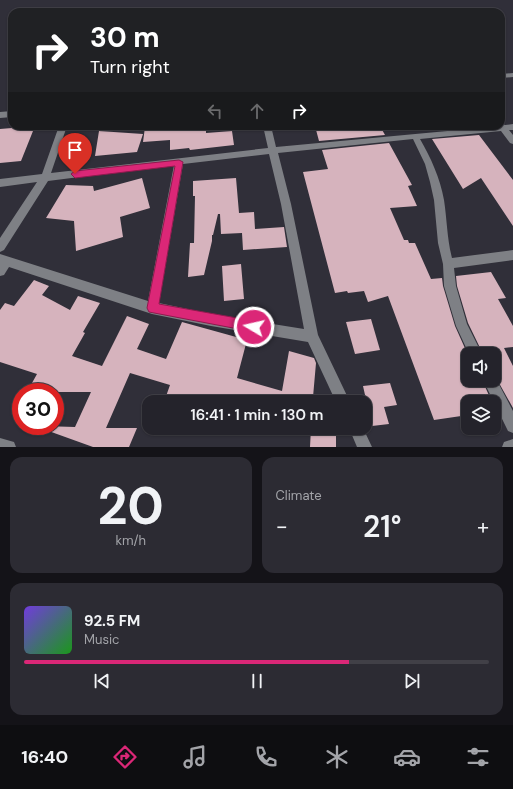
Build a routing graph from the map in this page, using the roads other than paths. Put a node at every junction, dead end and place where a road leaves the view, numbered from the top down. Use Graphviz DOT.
graph roads {
  1 [pos="62,130"];
  2 [pos="268,130"];
  3 [pos="473,130"];
  4 [pos="504,130"];
  5 [pos="415,136"];
  6 [pos="513,141"];
  7 [pos="273,150"];
  8 [pos="179,162"];
  9 [pos="45,178"];
  10 [pos="0,183"];
  11 [pos="0,247"];
  12 [pos="513,255"];
  13 [pos="4,260"];
  14 [pos="448,264"];
  15 [pos="0,271"];
  16 [pos="152,308"];
  17 [pos="312,336"];
  18 [pos="472,347"];
  19 [pos="494,387"];
  20 [pos="340,395"];
  21 [pos="513,426"];
  22 [pos="359,435"];
  23 [pos="0,444"];
  24 [pos="513,446"];
  25 [pos="9,447"];
  26 [pos="365,447"];
  27 [pos="509,447"];
  1 -- 9 [label="street"];
  2 -- 7 [label="street"];
  3 -- 5 [label="street"];
  4 -- 6 [label="street"];
  5 -- 7 [label="street"];
  5 -- 14 [label="street"];
  7 -- 8 [label="street"];
  7 -- 17 [label="street"];
  8 -- 9 [label="street"];
  8 -- 16 [label="street"];
  9 -- 10 [label="street"];
  9 -- 11 [label="street"];
  12 -- 14 [label="street"];
  13 -- 15 [label="street"];
  13 -- 16 [label="street"];
  14 -- 18 [label="street"];
  16 -- 17 [label="street"];
  17 -- 20 [label="street"];
  19 -- 21 [label="street"];
  22 -- 26 [label="street"];
  23 -- 25 [label="street"];
  24 -- 27 [label="street"];
}
